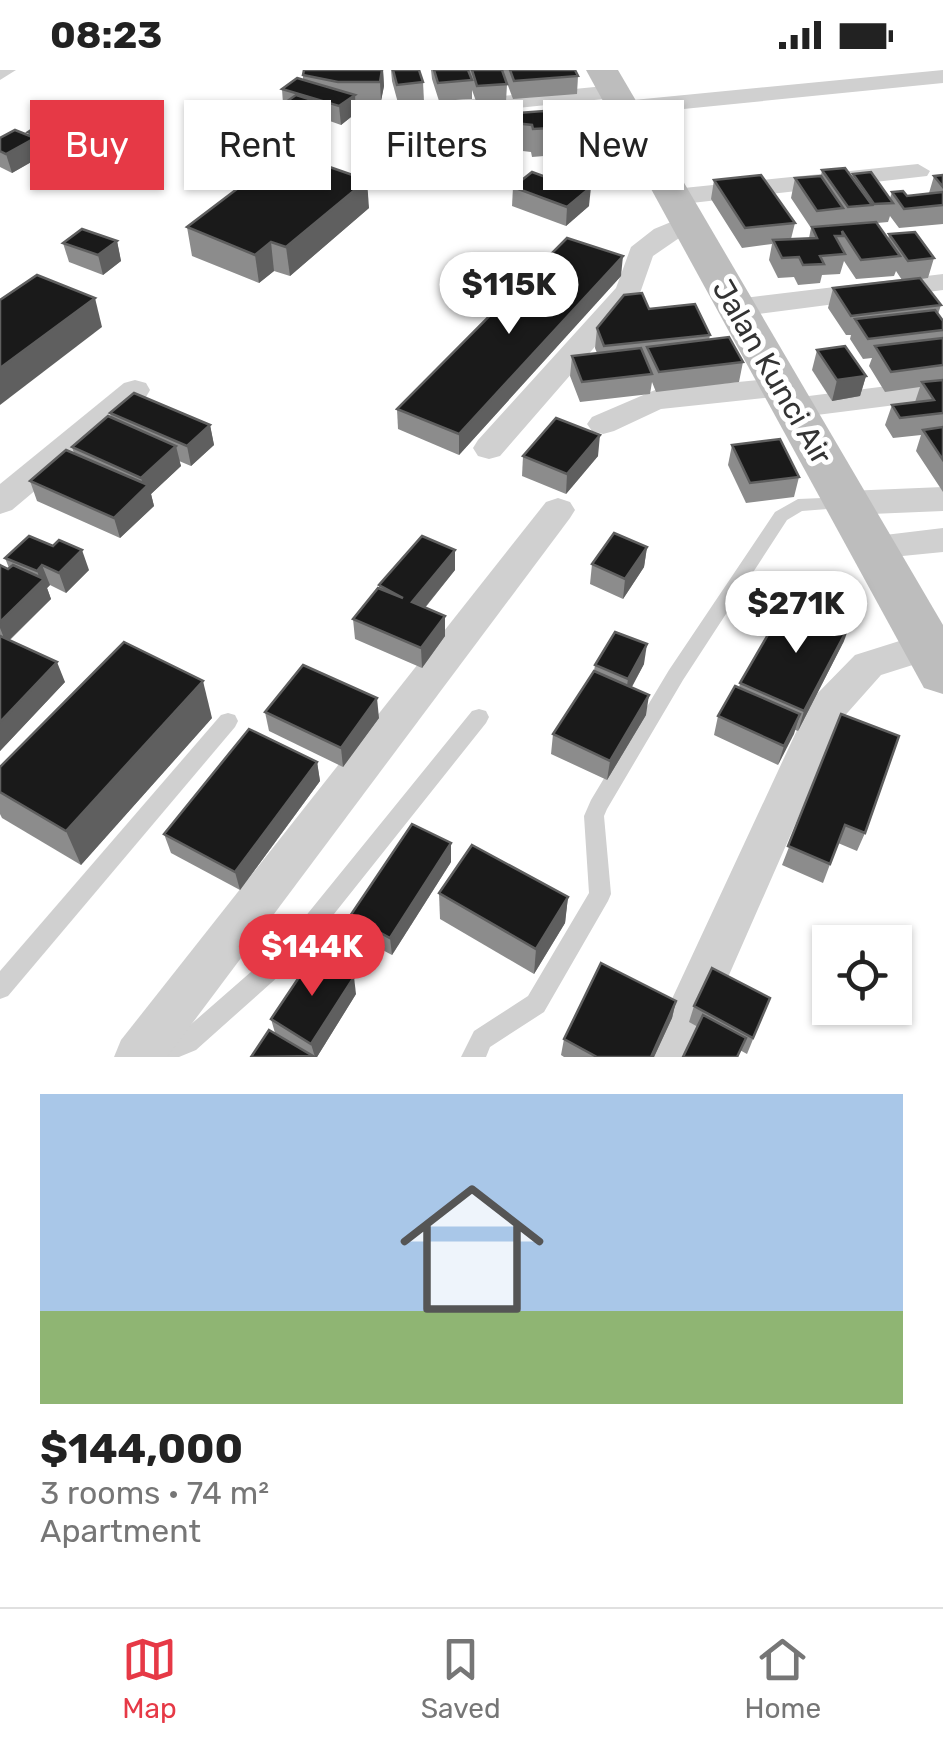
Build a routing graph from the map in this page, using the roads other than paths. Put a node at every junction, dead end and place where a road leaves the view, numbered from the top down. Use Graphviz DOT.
graph roads {
  1 [pos="943,76"];
  2 [pos="622,97"];
  3 [pos="523,104"];
  4 [pos="918,171"];
  5 [pos="684,203"];
  6 [pos="943,282"];
  7 [pos="747,306"];
  8 [pos="943,389"];
  9 [pos="135,390"];
  10 [pos="800,402"];
  11 [pos="603,424"];
  12 [pos="489,448"];
  13 [pos="943,499"];
  14 [pos="0,502"];
  15 [pos="861,502"];
  16 [pos="558,510"];
  17 [pos="943,540"];
  18 [pos="886,545"];
  19 [pos="935,660"];
  20 [pos="479,717"];
  21 [pos="228,721"];
  22 [pos="0,988"];
  23 [pos="138,1057"];
  24 [pos="146,1057"];
  25 [pos="472,1057"];
  26 [pos="668,1057"];
  1 -- 2 [label="street"];
  2 -- 3 [label="street"];
  2 -- 5 [label="street, Jalan Kunci Air"];
  4 -- 5 [label="street"];
  5 -- 7 [label="street, Jalan Kunci Air"];
  5 -- 12 [label="street"];
  6 -- 7 [label="street"];
  7 -- 10 [label="street, Jalan Kunci Air"];
  8 -- 10 [label="street"];
  9 -- 14 [label="street"];
  10 -- 11 [label="street"];
  10 -- 15 [label="street, Jalan Kunci Air"];
  13 -- 15 [label="street"];
  15 -- 18 [label="street, Jalan Kunci Air"];
  15 -- 25 [label="lane"];
  16 -- 23 [label="street"];
  17 -- 18 [label="street"];
  18 -- 19 [label="street, Jalan Kunci Air"];
  19 -- 26 [label="street"];
  20 -- 24 [label="lane"];
  21 -- 22 [label="lane"];
}
